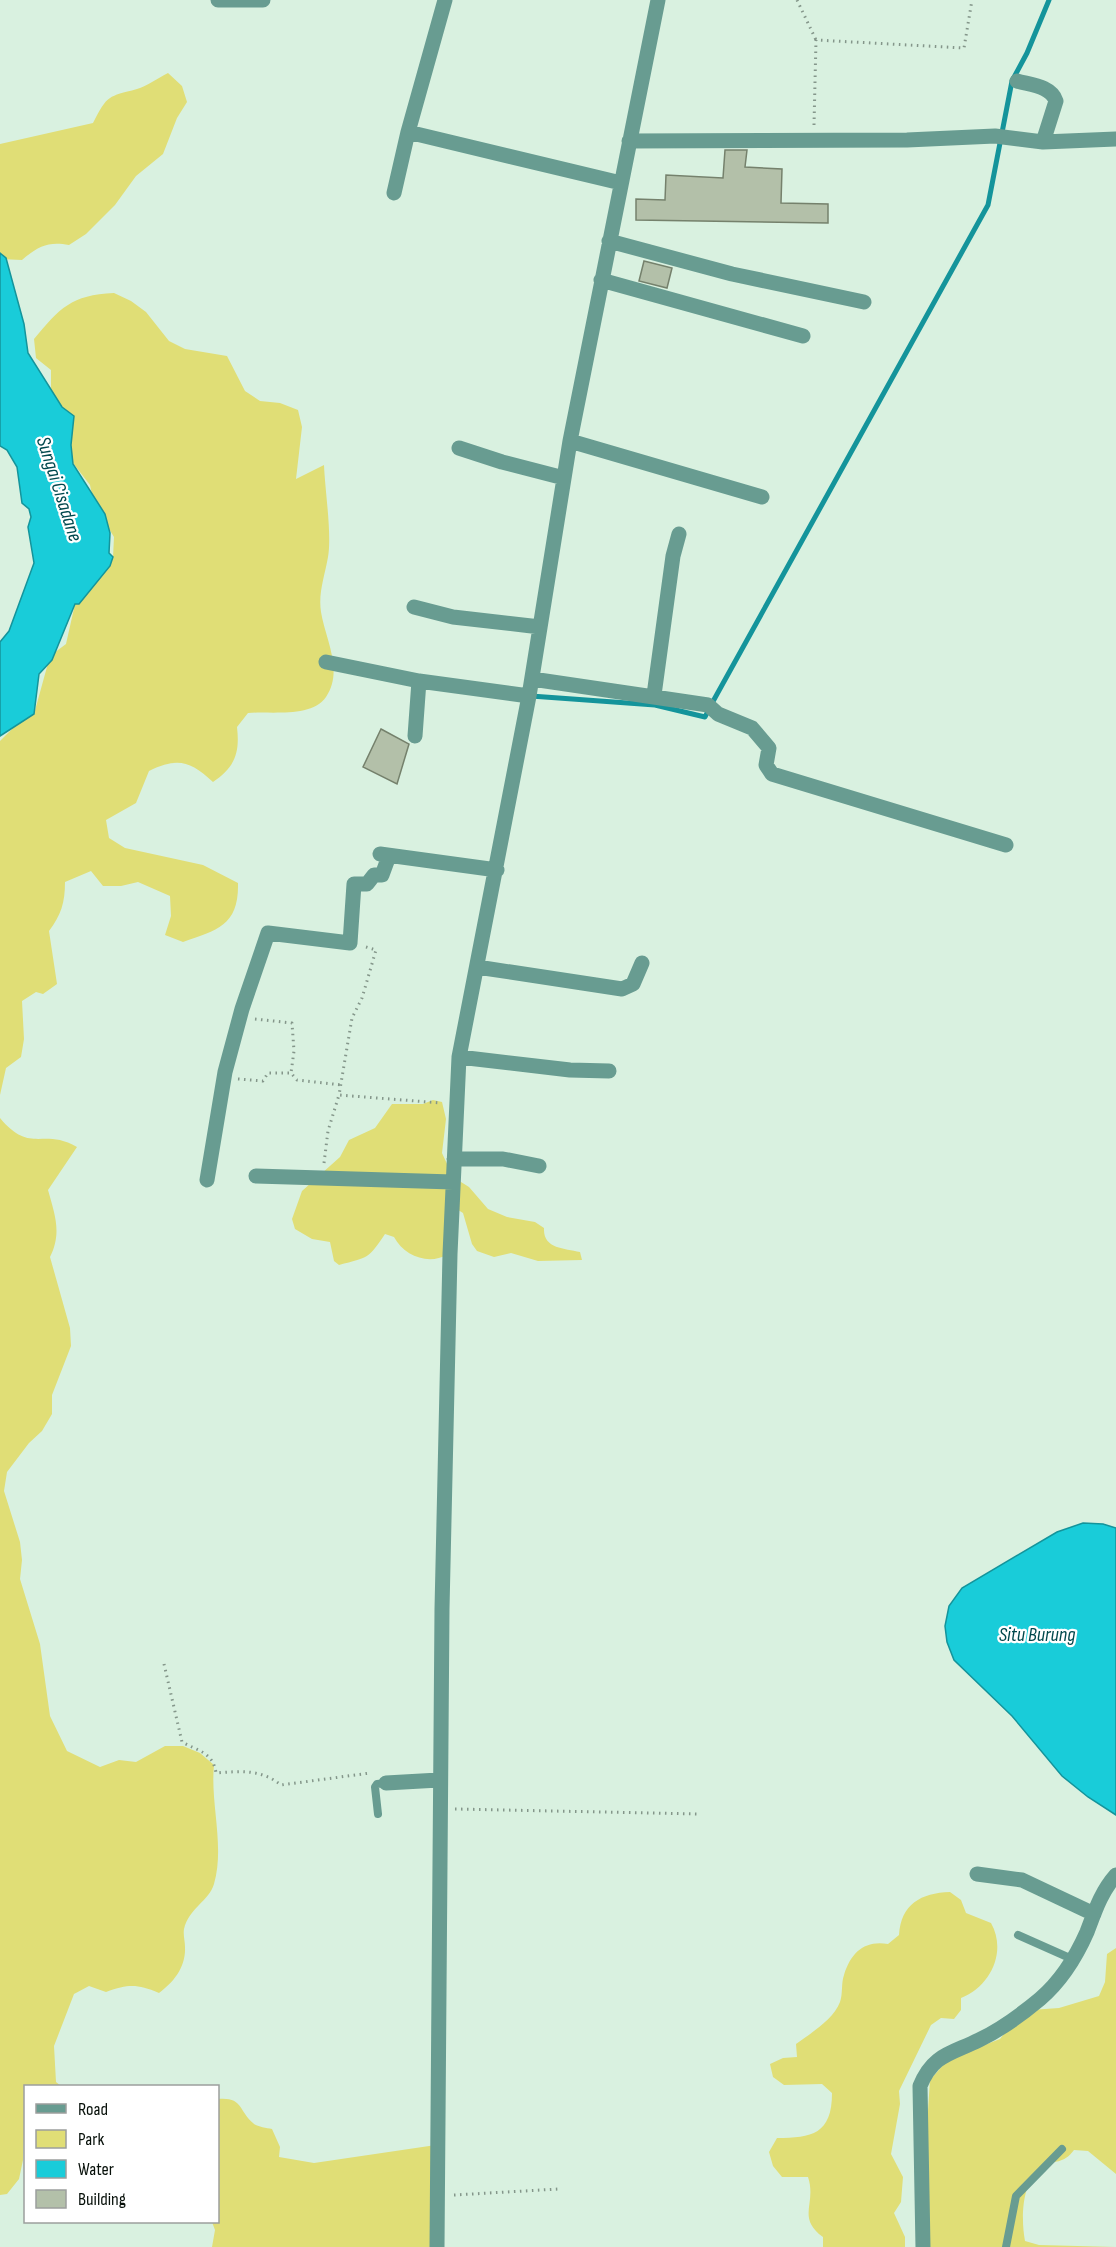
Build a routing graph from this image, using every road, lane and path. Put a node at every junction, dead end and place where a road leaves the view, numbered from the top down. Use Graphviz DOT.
graph roads {
  1 [pos="218,0"];
  2 [pos="263,0"];
  3 [pos="445,0"];
  4 [pos="658,0"];
  5 [pos="797,0"];
  6 [pos="972,0"];
  7 [pos="816,40"];
  8 [pos="1017,81"];
  9 [pos="408,132"];
  10 [pos="1116,140"];
  11 [pos="629,141"];
  12 [pos="813,141"];
  13 [pos="1043,142"];
  14 [pos="621,183"];
  15 [pos="394,193"];
  16 [pos="609,241"];
  17 [pos="601,280"];
  18 [pos="864,302"];
  19 [pos="803,336"];
  20 [pos="570,441"];
  21 [pos="459,448"];
  22 [pos="564,478"];
  23 [pos="762,497"];
  24 [pos="679,534"];
  25 [pos="414,607"];
  26 [pos="540,627"];
  27 [pos="326,662"];
  28 [pos="532,679"];
  29 [pos="419,681"];
  30 [pos="654,695"];
  31 [pos="529,696"];
  32 [pos="415,736"];
  33 [pos="1006,845"];
  34 [pos="497,870"];
  35 [pos="350,943"];
  36 [pos="642,963"];
  37 [pos="477,967"];
  38 [pos="240,1017"];
  39 [pos="459,1057"];
  40 [pos="609,1071"];
  41 [pos="291,1073"];
  42 [pos="225,1078"];
  43 [pos="342,1085"];
  44 [pos="339,1095"];
  45 [pos="457,1104"];
  46 [pos="454,1159"];
  47 [pos="538,1166"];
  48 [pos="256,1176"];
  49 [pos="322,1177"];
  50 [pos="207,1180"];
  51 [pos="453,1182"];
  52 [pos="164,1664"];
  53 [pos="372,1773"];
  54 [pos="431,1780"];
  55 [pos="386,1783"];
  56 [pos="438,1808"];
  57 [pos="378,1814"];
  58 [pos="698,1814"];
  59 [pos="977,1874"];
  60 [pos="1116,1875"];
  61 [pos="1094,1914"];
  62 [pos="1017,1935"];
  63 [pos="1072,1959"];
  64 [pos="1062,2149"];
  65 [pos="559,2189"];
  66 [pos="437,2195"];
  67 [pos="437,2247"];
  68 [pos="922,2247"];
  69 [pos="1006,2247"];
  1 -- 2 [label="street"];
  3 -- 9 [label="street"];
  4 -- 11 [label="street"];
  5 -- 7 [label="path"];
  6 -- 7 [label="path"];
  7 -- 12 [label="path"];
  8 -- 13 [label="street"];
  9 -- 14 [label="street"];
  9 -- 15 [label="street"];
  10 -- 13 [label="street"];
  11 -- 12 [label="street"];
  11 -- 14 [label="street"];
  12 -- 13 [label="street"];
  14 -- 16 [label="street"];
  16 -- 17 [label="street"];
  16 -- 18 [label="street"];
  17 -- 19 [label="street"];
  17 -- 20 [label="street"];
  20 -- 22 [label="street"];
  20 -- 23 [label="street"];
  21 -- 22 [label="street"];
  22 -- 26 [label="street"];
  24 -- 30 [label="street"];
  25 -- 26 [label="street"];
  26 -- 28 [label="street"];
  27 -- 29 [label="street"];
  28 -- 30 [label="street"];
  28 -- 31 [label="street"];
  29 -- 31 [label="street"];
  29 -- 32 [label="street"];
  30 -- 33 [label="street"];
  31 -- 34 [label="street"];
  34 -- 35 [label="street"];
  34 -- 37 [label="street"];
  35 -- 38 [label="street"];
  35 -- 43 [label="path"];
  36 -- 37 [label="street"];
  37 -- 39 [label="street"];
  38 -- 41 [label="path"];
  38 -- 42 [label="street"];
  39 -- 40 [label="street"];
  39 -- 45 [label="street"];
  41 -- 42 [label="path"];
  41 -- 43 [label="path"];
  42 -- 50 [label="street"];
  43 -- 44 [label="path"];
  44 -- 45 [label="path"];
  44 -- 49 [label="path"];
  45 -- 46 [label="street"];
  46 -- 47 [label="street"];
  46 -- 51 [label="street"];
  48 -- 49 [label="street"];
  49 -- 51 [label="street"];
  51 -- 54 [label="street"];
  52 -- 53 [label="path"];
  54 -- 55 [label="street"];
  54 -- 56 [label="street"];
  55 -- 57 [label="lane"];
  56 -- 58 [label="path"];
  56 -- 66 [label="street"];
  59 -- 61 [label="street"];
  60 -- 61 [label="street"];
  61 -- 63 [label="street"];
  62 -- 63 [label="lane"];
  63 -- 68 [label="street"];
  64 -- 69 [label="lane"];
  65 -- 66 [label="path"];
  66 -- 67 [label="street"];
}
